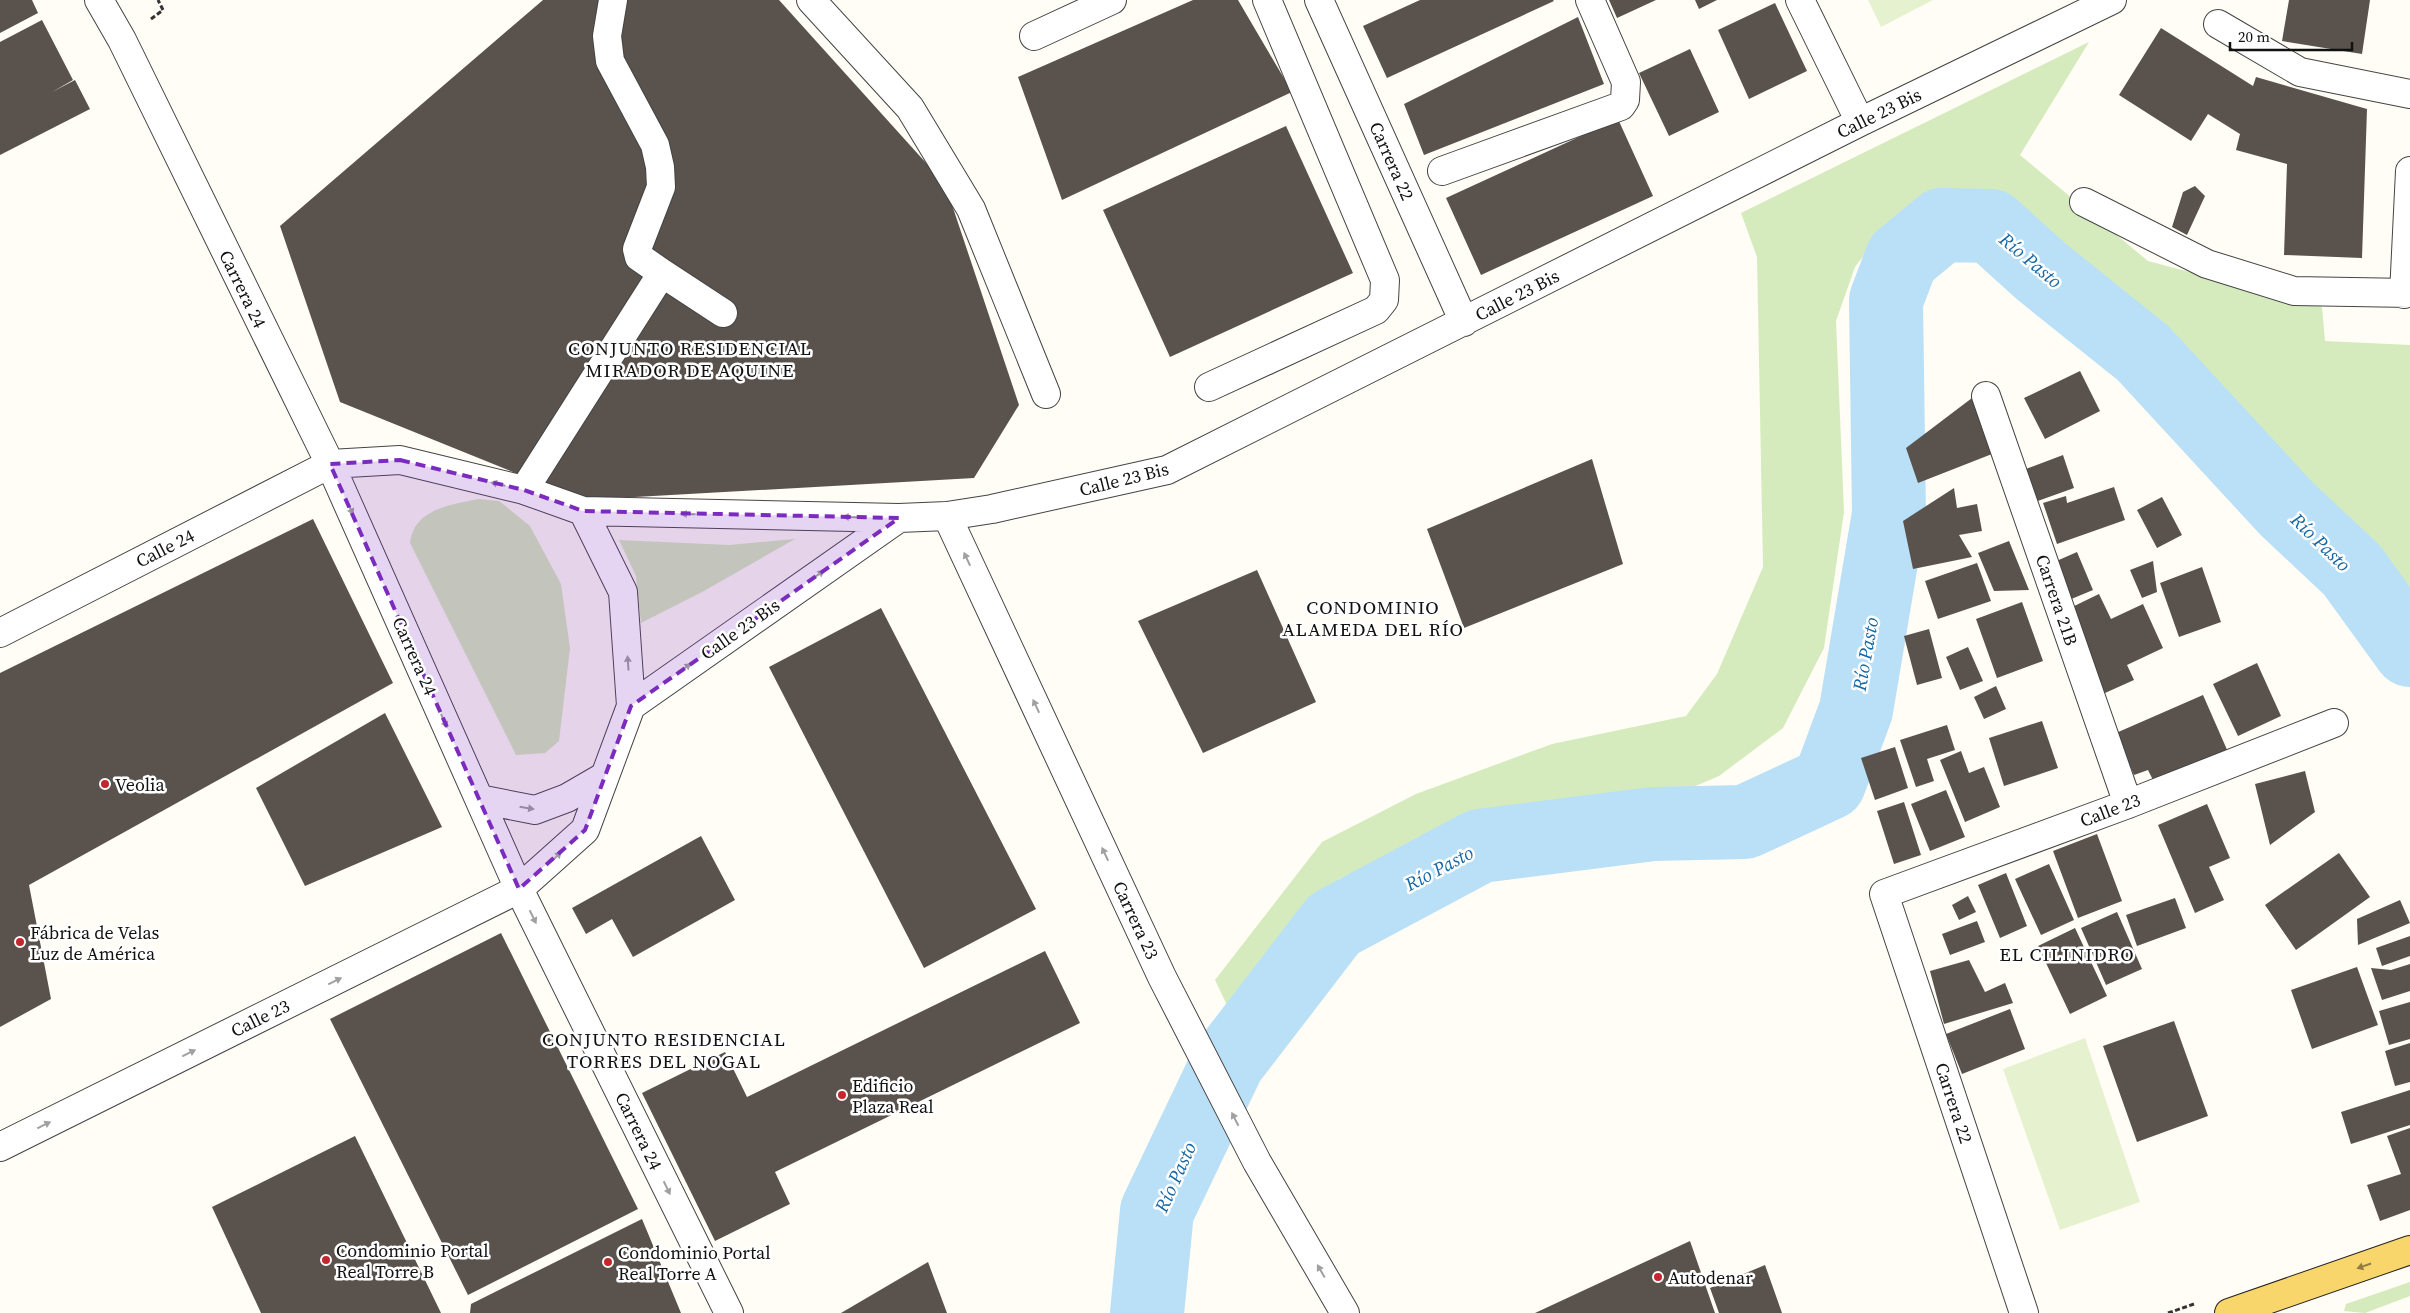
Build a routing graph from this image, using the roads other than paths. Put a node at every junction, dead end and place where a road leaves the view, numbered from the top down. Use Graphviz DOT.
graph roads {
  1 [pos="98,0"];
  2 [pos="613,0"];
  3 [pos="811,0"];
  4 [pos="1112,0"];
  5 [pos="1267,0"];
  6 [pos="1319,0"];
  7 [pos="1590,0"];
  8 [pos="1800,0"];
  9 [pos="2112,0"];
  10 [pos="2218,24"];
  11 [pos="1034,36"];
  12 [pos="2410,94"];
  13 [pos="1860,122"];
  14 [pos="1442,171"];
  15 [pos="2410,171"];
  16 [pos="2084,202"];
  17 [pos="662,273"];
  18 [pos="2407,293"];
  19 [pos="723,313"];
  20 [pos="1464,322"];
  21 [pos="1209,387"];
  22 [pos="1046,394"];
  23 [pos="1986,396"];
  24 [pos="330,464"];
  25 [pos="524,490"];
  26 [pos="583,511"];
  27 [pos="947,516"];
  28 [pos="899,518"];
  29 [pos="0,633"];
  30 [pos="631,706"];
  31 [pos="2334,723"];
  32 [pos="605,776"];
  33 [pos="479,799"];
  34 [pos="2128,804"];
  35 [pos="519,889"];
  36 [pos="1884,894"];
  37 [pos="0,1147"];
  38 [pos="2410,1250"];
  39 [pos="2241,1311"];
  40 [pos="730,1313"];
  41 [pos="1345,1313"];
  42 [pos="2024,1313"];
  1 -- 24 [label="street, Carrera 24"];
  2 -- 17 [label="street"];
  3 -- 22 [label="street"];
  4 -- 11 [label="street"];
  5 -- 21 [label="street"];
  6 -- 20 [label="street, Carrera 22"];
  7 -- 14 [label="street"];
  8 -- 13 [label="street"];
  9 -- 13 [label="street, Calle 23 Bis"];
  10 -- 12 [label="street"];
  13 -- 20 [label="street, Calle 23 Bis"];
  15 -- 18 [label="street"];
  16 -- 18 [label="street"];
  17 -- 19 [label="street"];
  17 -- 25 [label="street"];
  20 -- 27 [label="street, Calle 23 Bis"];
  23 -- 34 [label="street, Carrera 21B"];
  25 -- 24 [label="street, Calle 23 Bis, one-way"];
  24 -- 29 [label="street, Calle 24"];
  24 -- 33 [label="street, Carrera 24, one-way"];
  25 -- 26 [label="street, Calle 23 Bis"];
  28 -- 26 [label="street, Calle 23 Bis, one-way"];
  30 -- 26 [label="street, one-way"];
  27 -- 28 [label="street, Calle 23 Bis"];
  41 -- 27 [label="street, Carrera 23, one-way"];
  30 -- 28 [label="street, Calle 23 Bis, one-way"];
  30 -- 32 [label="street, Calle 23"];
  31 -- 34 [label="street, Calle 23"];
  33 -- 32 [label="street, one-way"];
  35 -- 32 [label="street, Calle 23, one-way"];
  33 -- 35 [label="street, Carrera 24"];
  34 -- 36 [label="street, Calle 23"];
  37 -- 35 [label="street, Calle 23, one-way"];
  35 -- 40 [label="street, Carrera 24, one-way"];
  36 -- 42 [label="street, Carrera 22"];
  38 -- 39 [label="main road, one-way"];
}
